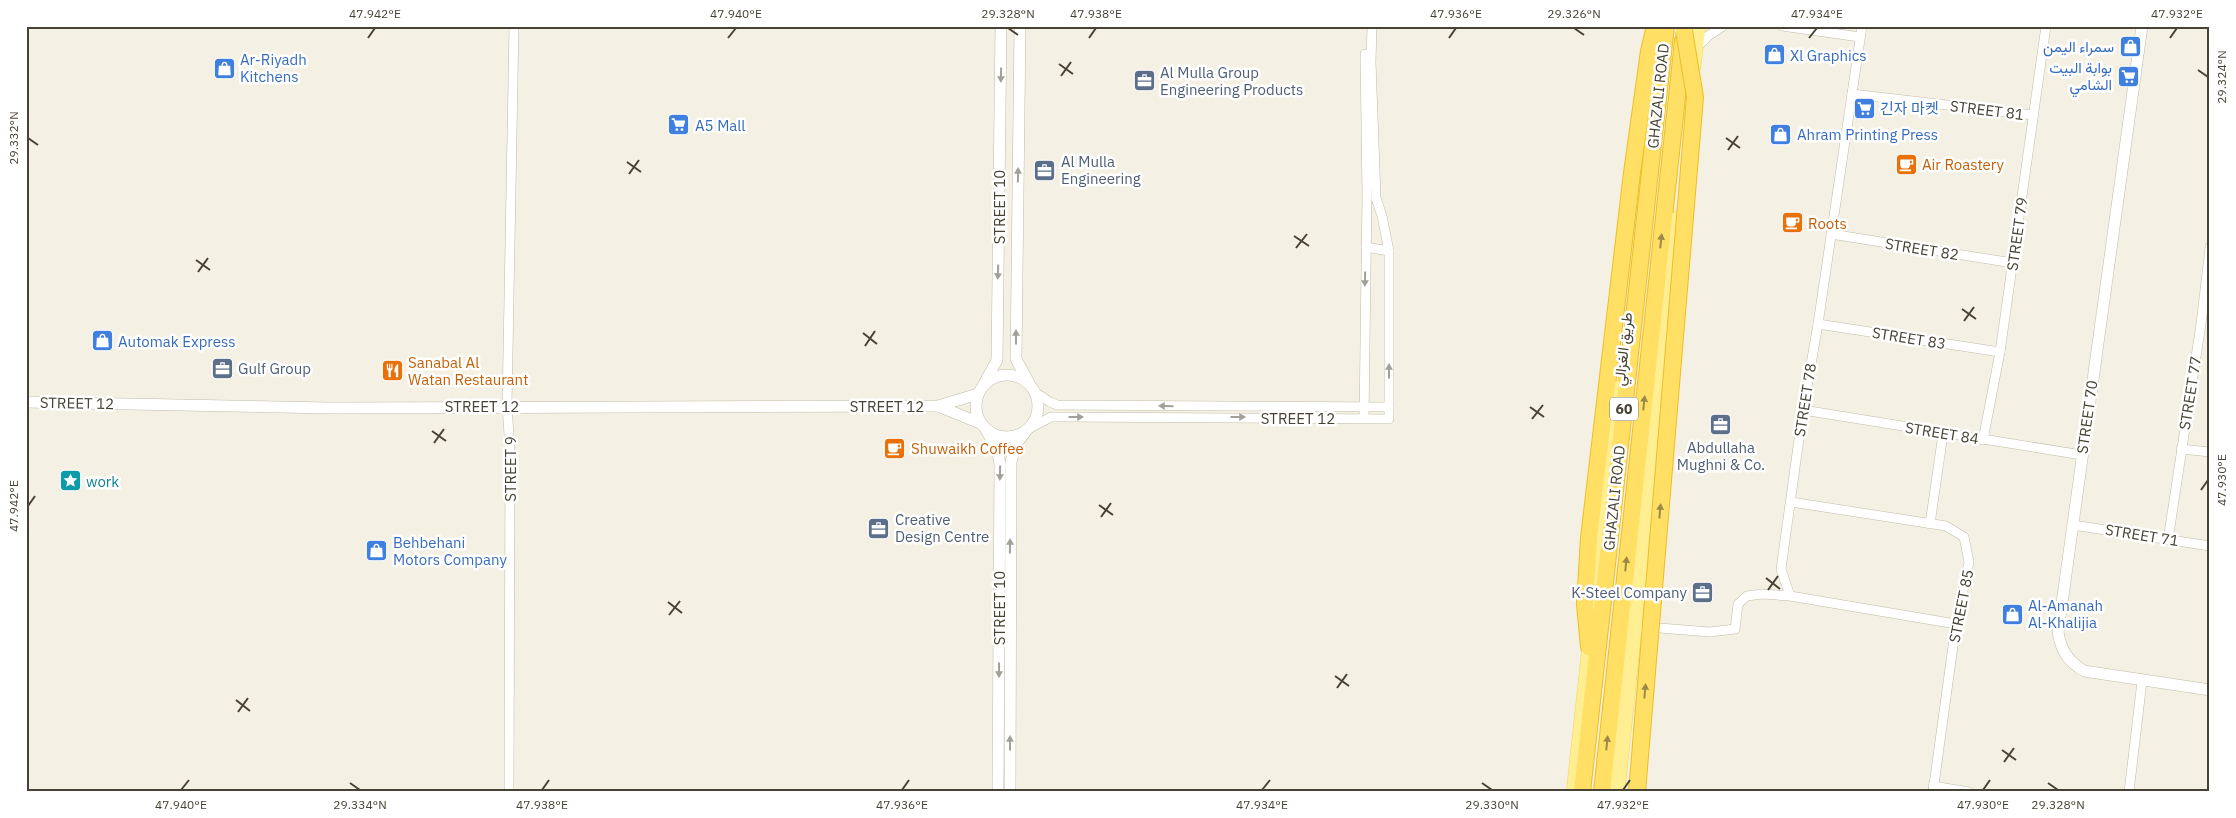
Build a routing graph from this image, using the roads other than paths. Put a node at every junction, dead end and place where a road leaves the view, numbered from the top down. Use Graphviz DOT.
graph roads {
  1 [pos="514,26"];
  2 [pos="1001,26"];
  3 [pos="1020,26"];
  4 [pos="1366,26"];
  5 [pos="1372,26"];
  6 [pos="1655,26"];
  7 [pos="1659,26"];
  8 [pos="1666,26"];
  9 [pos="1723,26"];
  10 [pos="1782,26"];
  11 [pos="1862,26"];
  12 [pos="2046,26"];
  13 [pos="2142,26"];
  14 [pos="1689,28"];
  15 [pos="1860,38"];
  16 [pos="1695,50"];
  17 [pos="1852,94"];
  18 [pos="2033,115"];
  19 [pos="1831,234"];
  20 [pos="1366,247"];
  21 [pos="2210,247"];
  22 [pos="1389,251"];
  23 [pos="2013,263"];
  24 [pos="2206,303"];
  25 [pos="1818,324"];
  26 [pos="2000,352"];
  27 [pos="1028,383"];
  28 [pos="984,384"];
  29 [pos="1036,393"];
  30 [pos="978,394"];
  31 [pos="26,402"];
  32 [pos="507,406"];
  33 [pos="938,406"];
  34 [pos="1389,407"];
  35 [pos="1364,408"];
  36 [pos="1803,410"];
  37 [pos="1364,418"];
  38 [pos="983,426"];
  39 [pos="1028,429"];
  40 [pos="1943,434"];
  41 [pos="1983,440"];
  42 [pos="2181,449"];
  43 [pos="2210,452"];
  44 [pos="2082,455"];
  45 [pos="1791,502"];
  46 [pos="1930,524"];
  47 [pos="2074,525"];
  48 [pos="2168,540"];
  49 [pos="2210,546"];
  50 [pos="1790,596"];
  51 [pos="1004,606"];
  52 [pos="1956,624"];
  53 [pos="1633,638"];
  54 [pos="1589,647"];
  55 [pos="2142,681"];
  56 [pos="2210,690"];
  57 [pos="1933,789"];
  58 [pos="509,792"];
  59 [pos="998,792"];
  60 [pos="1010,792"];
  61 [pos="1574,792"];
  62 [pos="1582,792"];
  63 [pos="1602,792"];
  64 [pos="1617,792"];
  65 [pos="1637,792"];
  66 [pos="1969,792"];
  67 [pos="2129,792"];
  1 -- 32 [label="street, STREET 9"];
  2 -- 28 [label="street, STREET 10, one-way"];
  27 -- 3 [label="street, STREET 10, one-way"];
  4 -- 20 [label="street"];
  5 -- 22 [label="street"];
  6 -- 54 [label="highway"];
  7 -- 54 [label="main road, طريق الغزالي"];
  8 -- 62 [label="highway, GHAZALI ROAD / 60"];
  9 -- 16 [label="street"];
  10 -- 15 [label="street"];
  11 -- 15 [label="street, STREET 78"];
  12 -- 18 [label="street, STREET 79"];
  13 -- 44 [label="street, STREET 70"];
  14 -- 16 [label="main road"];
  63 -- 14 [label="highway, GHAZALI ROAD / 60, one-way, bridge"];
  65 -- 14 [label="highway, one-way, bridge"];
  15 -- 17 [label="street, STREET 78"];
  16 -- 53 [label="main road"];
  17 -- 18 [label="street, STREET 81"];
  17 -- 19 [label="street, STREET 78"];
  18 -- 23 [label="street, STREET 79"];
  19 -- 23 [label="street, STREET 82"];
  19 -- 25 [label="street, STREET 78"];
  20 -- 22 [label="street"];
  20 -- 35 [label="street, one-way"];
  21 -- 24 [label="street, STREET 77"];
  34 -- 22 [label="street, one-way"];
  23 -- 26 [label="street, STREET 79"];
  24 -- 42 [label="street, STREET 77"];
  25 -- 26 [label="street, STREET 83"];
  25 -- 36 [label="street, STREET 78"];
  26 -- 41 [label="street, STREET 79"];
  27 -- 28 [label="street"];
  27 -- 29 [label="street"];
  28 -- 30 [label="street"];
  35 -- 29 [label="street, STREET 12, one-way"];
  29 -- 39 [label="street"];
  30 -- 33 [label="street, STREET 12"];
  30 -- 38 [label="street"];
  31 -- 32 [label="street, STREET 12"];
  32 -- 33 [label="street, STREET 12"];
  32 -- 58 [label="street, STREET 9"];
  33 -- 38 [label="street, STREET 12"];
  34 -- 35 [label="street, STREET 12"];
  34 -- 37 [label="street, STREET 12"];
  35 -- 37 [label="street"];
  36 -- 40 [label="street, STREET 84"];
  36 -- 45 [label="street, STREET 78"];
  39 -- 37 [label="street, STREET 12, one-way"];
  38 -- 39 [label="street"];
  38 -- 51 [label="street, STREET 10, one-way"];
  51 -- 39 [label="street, STREET 10, one-way"];
  40 -- 41 [label="street, STREET 84"];
  40 -- 46 [label="street"];
  41 -- 44 [label="street, STREET 84"];
  42 -- 43 [label="street"];
  42 -- 48 [label="street, STREET 77"];
  44 -- 47 [label="street, STREET 70"];
  45 -- 46 [label="street, STREET 85"];
  45 -- 50 [label="street, STREET 78"];
  46 -- 52 [label="street, STREET 85"];
  47 -- 48 [label="street, STREET 71"];
  47 -- 55 [label="street, STREET 70"];
  48 -- 49 [label="street, STREET 71"];
  50 -- 52 [label="street"];
  50 -- 53 [label="street"];
  51 -- 59 [label="street, STREET 10, one-way"];
  60 -- 51 [label="street, STREET 10, one-way"];
  52 -- 57 [label="street, STREET 85"];
  53 -- 64 [label="main road"];
  54 -- 61 [label="main road, طريق الغزالي"];
  55 -- 56 [label="street, STREET 70"];
  55 -- 67 [label="street"];
  57 -- 66 [label="street"];
}
